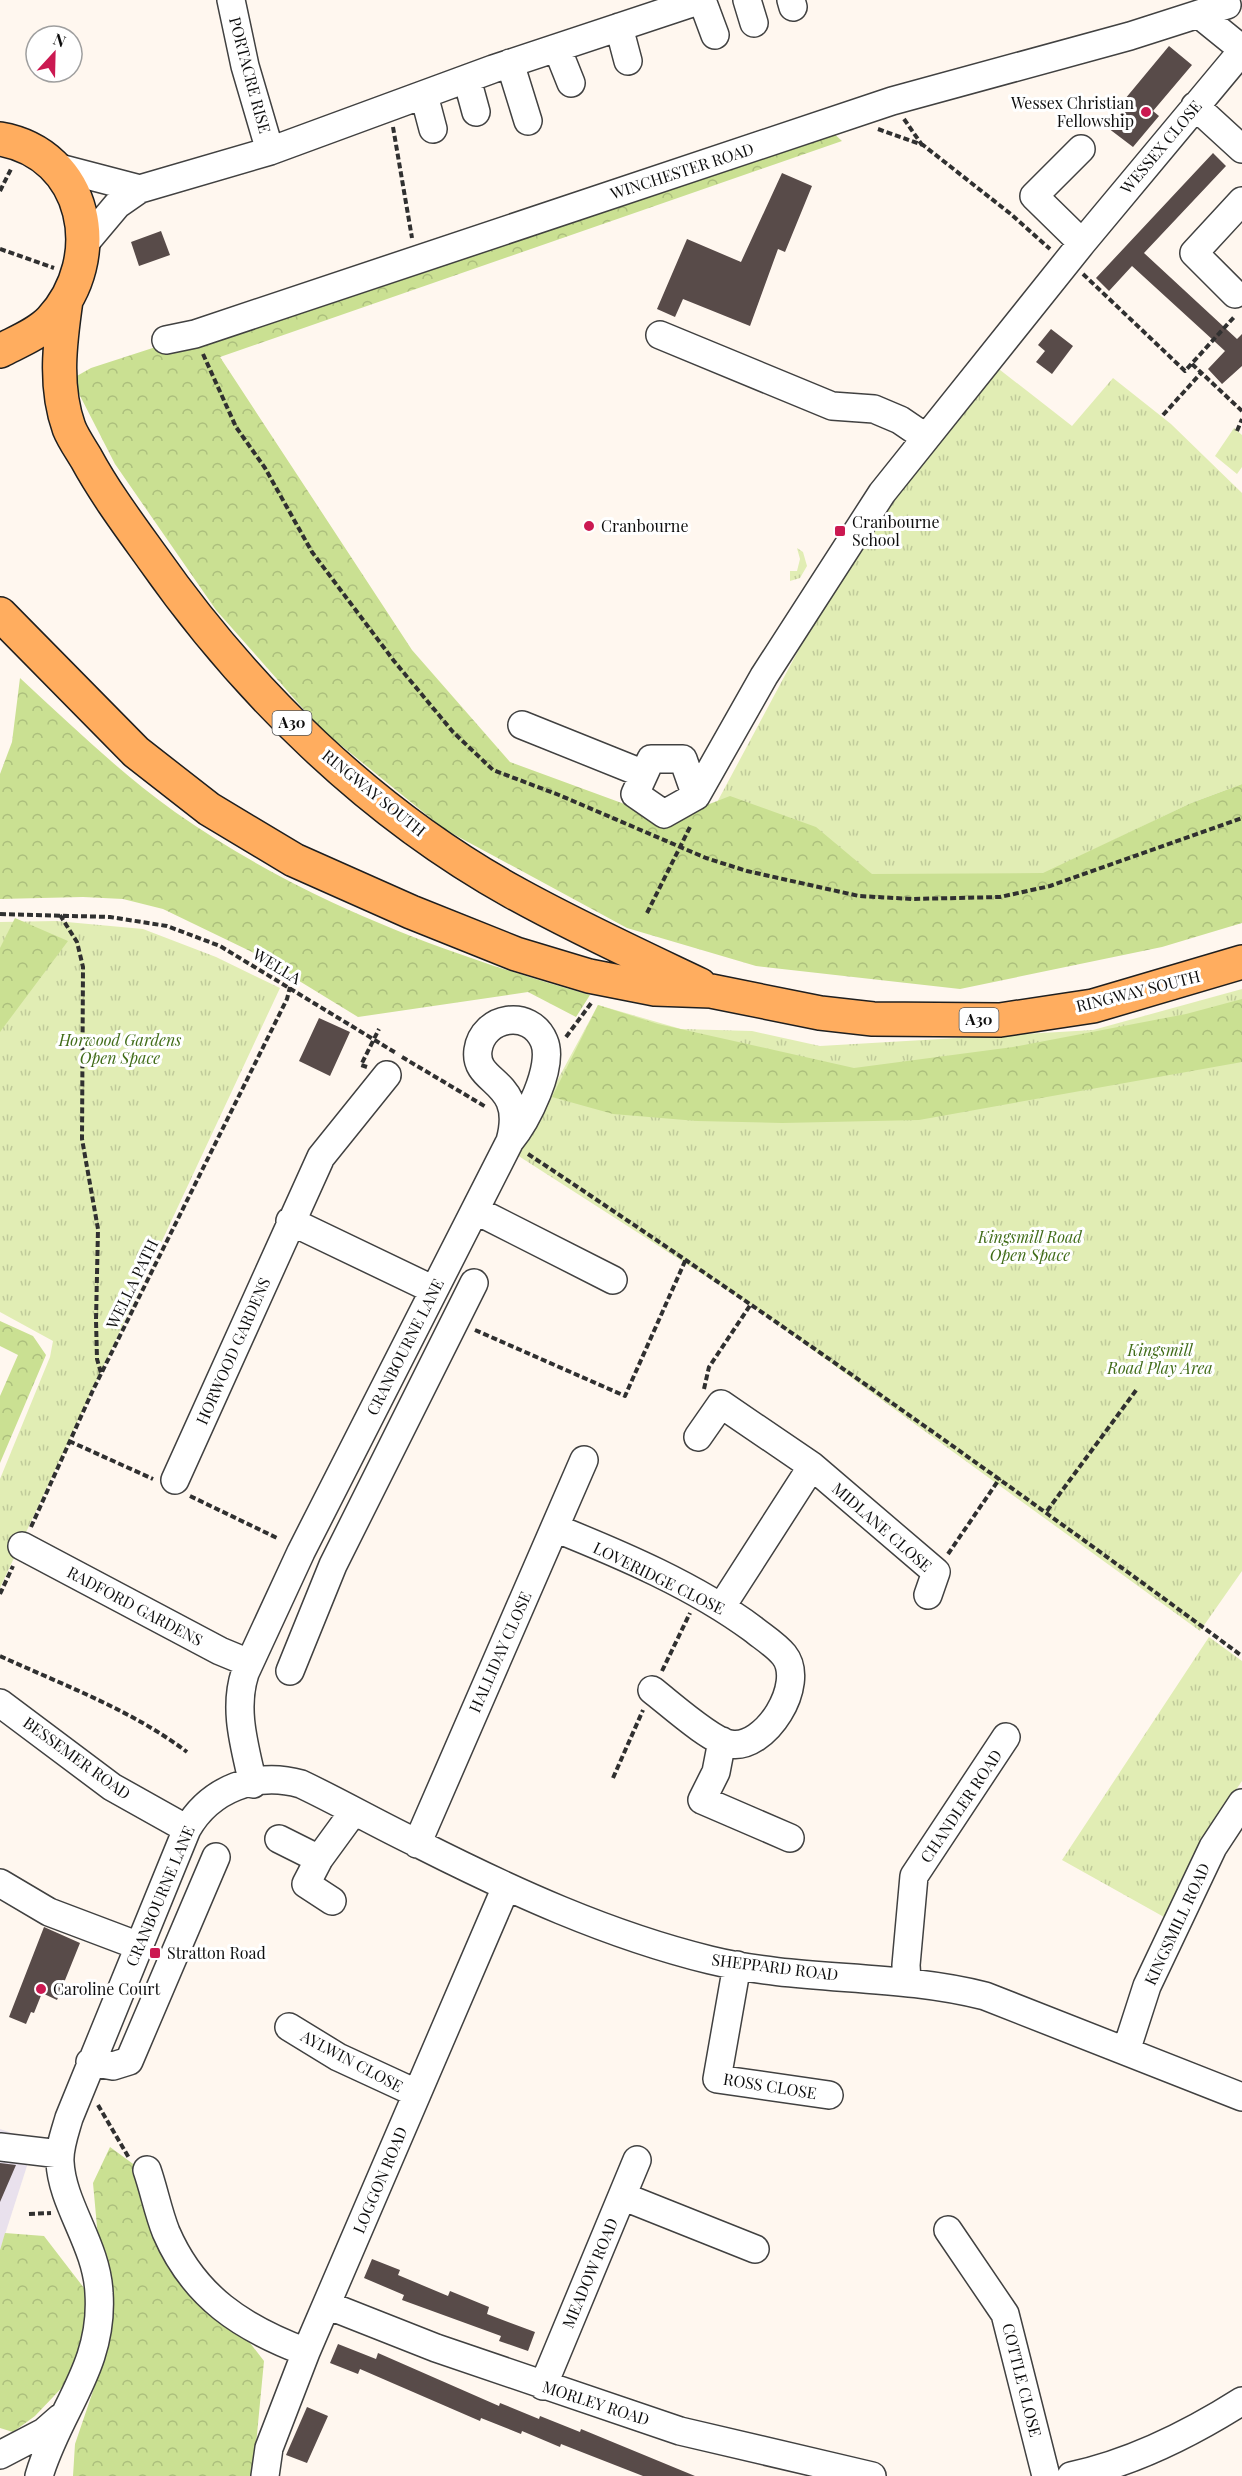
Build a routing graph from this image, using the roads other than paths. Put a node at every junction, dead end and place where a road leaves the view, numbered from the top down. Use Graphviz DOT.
graph roads {
  1 [pos="231,0"];
  2 [pos="697,1"];
  3 [pos="1227,5"];
  4 [pos="1200,15"];
  5 [pos="619,27"];
  6 [pos="706,36"];
  7 [pos="549,50"];
  8 [pos="1242,50"];
  9 [pos="628,61"];
  10 [pos="510,63"];
  11 [pos="467,79"];
  12 [pos="562,85"];
  13 [pos="430,93"];
  14 [pos="1195,106"];
  15 [pos="476,112"];
  16 [pos="528,121"];
  17 [pos="440,126"];
  18 [pos="8,143"];
  19 [pos="1081,149"];
  20 [pos="1242,149"];
  21 [pos="270,151"];
  22 [pos="52,166"];
  23 [pos="140,189"];
  24 [pos="1241,205"];
  25 [pos="85,243"];
  26 [pos="1078,254"];
  27 [pos="66,300"];
  28 [pos="1239,302"];
  29 [pos="660,335"];
  30 [pos="166,339"];
  31 [pos="0,351"];
  32 [pos="925,437"];
  33 [pos="0,614"];
  34 [pos="522,725"];
  35 [pos="644,774"];
  36 [pos="696,806"];
  37 [pos="1242,962"];
  38 [pos="711,991"];
  39 [pos="387,1075"];
  40 [pos="515,1145"];
  41 [pos="475,1210"];
  42 [pos="290,1221"];
  43 [pos="613,1280"];
  44 [pos="474,1283"];
  45 [pos="434,1290"];
  46 [pos="698,1437"];
  47 [pos="584,1460"];
  48 [pos="812,1467"];
  49 [pos="176,1480"];
  50 [pos="555,1528"];
  51 [pos="22,1546"];
  52 [pos="301,1552"];
  53 [pos="333,1565"];
  54 [pos="932,1583"];
  55 [pos="722,1606"];
  56 [pos="249,1663"];
  57 [pos="290,1671"];
  58 [pos="652,1690"];
  59 [pos="0,1703"];
  60 [pos="1006,1737"];
  61 [pos="722,1741"];
  62 [pos="253,1784"];
  63 [pos="1242,1803"];
  64 [pos="354,1811"];
  65 [pos="187,1829"];
  66 [pos="790,1838"];
  67 [pos="279,1839"];
  68 [pos="417,1844"];
  69 [pos="216,1857"];
  70 [pos="319,1859"];
  71 [pos="0,1883"];
  72 [pos="506,1887"];
  73 [pos="332,1901"];
  74 [pos="139,1946"];
  75 [pos="737,1965"];
  76 [pos="907,1982"];
  77 [pos="289,2027"];
  78 [pos="1126,2051"];
  79 [pos="90,2062"];
  80 [pos="416,2093"];
  81 [pos="829,2095"];
  82 [pos="1242,2097"];
  83 [pos="0,2147"];
  84 [pos="60,2154"];
  85 [pos="637,2160"];
  86 [pos="139,2166"];
  87 [pos="622,2196"];
  88 [pos="948,2230"];
  89 [pos="755,2249"];
  90 [pos="327,2304"];
  91 [pos="306,2352"];
  92 [pos="543,2386"];
  93 [pos="1242,2401"];
  94 [pos="66,2412"];
  95 [pos="0,2455"];
  96 [pos="24,2476"];
  97 [pos="39,2476"];
  98 [pos="265,2476"];
  99 [pos="872,2476"];
  100 [pos="1046,2476"];
  101 [pos="1071,2476"];
  1 -- 21 [label="street, PORTACRE RISE"];
  2 -- 5 [label="street"];
  2 -- 6 [label="street"];
  3 -- 4 [label="street, WINCHESTER ROAD"];
  4 -- 8 [label="street"];
  4 -- 30 [label="street, WINCHESTER ROAD"];
  5 -- 7 [label="street"];
  5 -- 9 [label="street"];
  7 -- 10 [label="street"];
  7 -- 12 [label="street"];
  8 -- 14 [label="street, WESSEX CLOSE"];
  10 -- 11 [label="street"];
  10 -- 16 [label="street"];
  11 -- 13 [label="street"];
  11 -- 15 [label="street"];
  13 -- 17 [label="street"];
  13 -- 21 [label="street"];
  14 -- 20 [label="street"];
  14 -- 26 [label="street, WESSEX CLOSE"];
  18 -- 22 [label="main road"];
  19 -- 26 [label="street"];
  21 -- 23 [label="street"];
  22 -- 23 [label="street"];
  22 -- 25 [label="main road"];
  23 -- 25 [label="street"];
  24 -- 28 [label="street"];
  25 -- 27 [label="main road"];
  26 -- 32 [label="street, WESSEX CLOSE"];
  27 -- 31 [label="main road"];
  27 -- 38 [label="main road, RINGWAY SOUTH / A30"];
  29 -- 32 [label="street"];
  32 -- 36 [label="street, WESSEX CLOSE"];
  33 -- 38 [label="main road, RINGWAY SOUTH / A30"];
  34 -- 35 [label="street"];
  35 -- 36 [label="street"];
  35 -- 36 [label="street"];
  37 -- 38 [label="main road, RINGWAY SOUTH / A30"];
  39 -- 42 [label="street, HORWOOD GARDENS"];
  40 -- 41 [label="street, CRANBOURNE LANE"];
  41 -- 43 [label="street"];
  41 -- 45 [label="street, CRANBOURNE LANE"];
  42 -- 45 [label="street"];
  42 -- 49 [label="street, HORWOOD GARDENS"];
  44 -- 53 [label="street, CRANBOURNE LANE"];
  45 -- 52 [label="street, CRANBOURNE LANE"];
  46 -- 48 [label="street, MIDLANE CLOSE"];
  47 -- 50 [label="street, HALLIDAY CLOSE"];
  48 -- 54 [label="street, MIDLANE CLOSE"];
  48 -- 55 [label="street"];
  50 -- 55 [label="street, LOVERIDGE CLOSE"];
  50 -- 68 [label="street, HALLIDAY CLOSE"];
  51 -- 56 [label="street, RADFORD GARDENS"];
  52 -- 53 [label="street"];
  52 -- 56 [label="street, CRANBOURNE LANE"];
  53 -- 57 [label="street, CRANBOURNE LANE"];
  55 -- 61 [label="street, LOVERIDGE CLOSE"];
  56 -- 62 [label="street, CRANBOURNE LANE"];
  58 -- 61 [label="street"];
  59 -- 65 [label="street, BESSEMER ROAD"];
  60 -- 76 [label="street, CHANDLER ROAD"];
  61 -- 66 [label="street"];
  62 -- 64 [label="street, SHEPPARD ROAD"];
  62 -- 65 [label="street, CRANBOURNE LANE"];
  63 -- 78 [label="street, KINGSMILL ROAD"];
  64 -- 68 [label="street, SHEPPARD ROAD"];
  64 -- 70 [label="street"];
  65 -- 74 [label="street, CRANBOURNE LANE"];
  67 -- 70 [label="street"];
  68 -- 72 [label="street, SHEPPARD ROAD"];
  69 -- 79 [label="street"];
  70 -- 73 [label="street"];
  71 -- 74 [label="street"];
  72 -- 75 [label="street, SHEPPARD ROAD"];
  72 -- 80 [label="street, LOGGON ROAD"];
  74 -- 79 [label="street, CRANBOURNE LANE"];
  75 -- 76 [label="street, SHEPPARD ROAD"];
  75 -- 81 [label="street, ROSS CLOSE"];
  76 -- 78 [label="street, SHEPPARD ROAD"];
  77 -- 80 [label="street, AYLWIN CLOSE"];
  78 -- 82 [label="street, SHEPPARD ROAD"];
  79 -- 84 [label="street, CRANBOURNE LANE"];
  80 -- 90 [label="street, LOGGON ROAD"];
  83 -- 84 [label="street"];
  84 -- 94 [label="street, CRANBOURNE LANE"];
  85 -- 87 [label="street, MEADOW ROAD"];
  86 -- 91 [label="street"];
  87 -- 89 [label="street"];
  87 -- 92 [label="street, MEADOW ROAD"];
  88 -- 100 [label="street, COTTLE CLOSE"];
  90 -- 91 [label="street, LOGGON ROAD"];
  90 -- 92 [label="street, MORLEY ROAD"];
  91 -- 98 [label="street, LOGGON ROAD"];
  92 -- 99 [label="street, MORLEY ROAD"];
  93 -- 101 [label="street"];
  94 -- 95 [label="street, CRANBOURNE LANE"];
  94 -- 97 [label="street, CRANBOURNE LANE"];
  95 -- 96 [label="street"];
}
